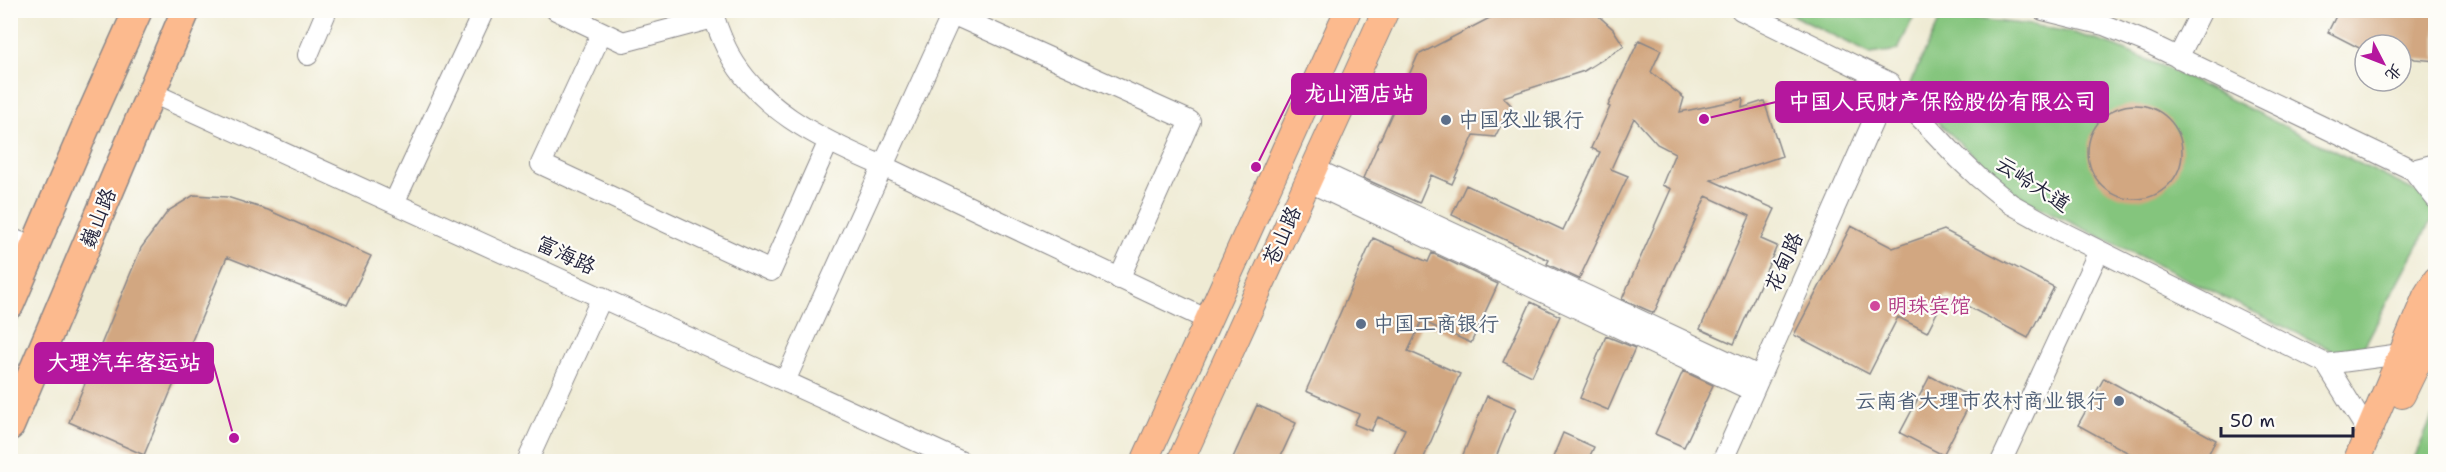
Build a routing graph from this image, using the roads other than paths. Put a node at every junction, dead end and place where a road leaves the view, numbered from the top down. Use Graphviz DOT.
graph roads {
  1 [pos="138,10"];
  2 [pos="186,10"];
  3 [pos="327,10"];
  4 [pos="484,10"];
  5 [pos="556,10"];
  6 [pos="1348,10"];
  7 [pos="1386,10"];
  8 [pos="1741,10"];
  9 [pos="2043,10"];
  10 [pos="2202,10"];
  11 [pos="949,12"];
  12 [pos="713,14"];
  13 [pos="602,32"];
  14 [pos="308,55"];
  15 [pos="2178,58"];
  16 [pos="1890,82"];
  17 [pos="150,92"];
  18 [pos="828,143"];
  19 [pos="2436,164"];
  20 [pos="883,166"];
  21 [pos="2413,170"];
  22 [pos="1310,175"];
  23 [pos="2436,199"];
  24 [pos="394,202"];
  25 [pos="22,243"];
  26 [pos="2099,251"];
  27 [pos="1119,279"];
  28 [pos="2436,280"];
  29 [pos="602,297"];
  30 [pos="10,304"];
  31 [pos="1208,320"];
  32 [pos="2436,325"];
  33 [pos="2401,354"];
  34 [pos="2326,364"];
  35 [pos="785,381"];
  36 [pos="1756,383"];
  37 [pos="10,426"];
  38 [pos="2368,432"];
  39 [pos="527,462"];
  40 [pos="962,462"];
  41 [pos="1144,462"];
  42 [pos="1180,462"];
  43 [pos="1722,462"];
  44 [pos="2001,462"];
  45 [pos="2356,462"];
  46 [pos="2374,462"];
  1 -- 25 [label="highway"];
  2 -- 17 [label="highway, 巍山路"];
  3 -- 14 [label="street"];
  4 -- 24 [label="street"];
  5 -- 13 [label="street"];
  6 -- 31 [label="main road, 苍山路"];
  7 -- 22 [label="main road, 苍山路"];
  8 -- 16 [label="street, 云岭大道"];
  9 -- 15 [label="street"];
  10 -- 15 [label="street"];
  11 -- 20 [label="street"];
  11 -- 27 [label="street"];
  12 -- 13 [label="street"];
  12 -- 18 [label="street"];
  13 -- 18 [label="street"];
  15 -- 21 [label="street"];
  16 -- 26 [label="street, 云岭大道"];
  16 -- 36 [label="street, 花甸路"];
  17 -- 24 [label="street, 富海路"];
  17 -- 37 [label="highway, 巍山路"];
  18 -- 20 [label="street"];
  19 -- 21 [label="street"];
  20 -- 27 [label="street"];
  20 -- 35 [label="street"];
  21 -- 23 [label="street"];
  22 -- 36 [label="street"];
  22 -- 42 [label="main road, 苍山路"];
  24 -- 29 [label="street, 富海路"];
  25 -- 30 [label="highway"];
  26 -- 34 [label="street, 云岭大道"];
  26 -- 44 [label="street"];
  27 -- 31 [label="street"];
  28 -- 33 [label="main road"];
  29 -- 35 [label="street, 富海路"];
  29 -- 39 [label="street"];
  31 -- 41 [label="main road, 苍山路"];
  32 -- 46 [label="main road"];
  33 -- 34 [label="street"];
  33 -- 38 [label="main road"];
  34 -- 38 [label="street"];
  35 -- 40 [label="street, 富海路"];
  36 -- 43 [label="street, 花甸路"];
  38 -- 45 [label="main road"];
}
